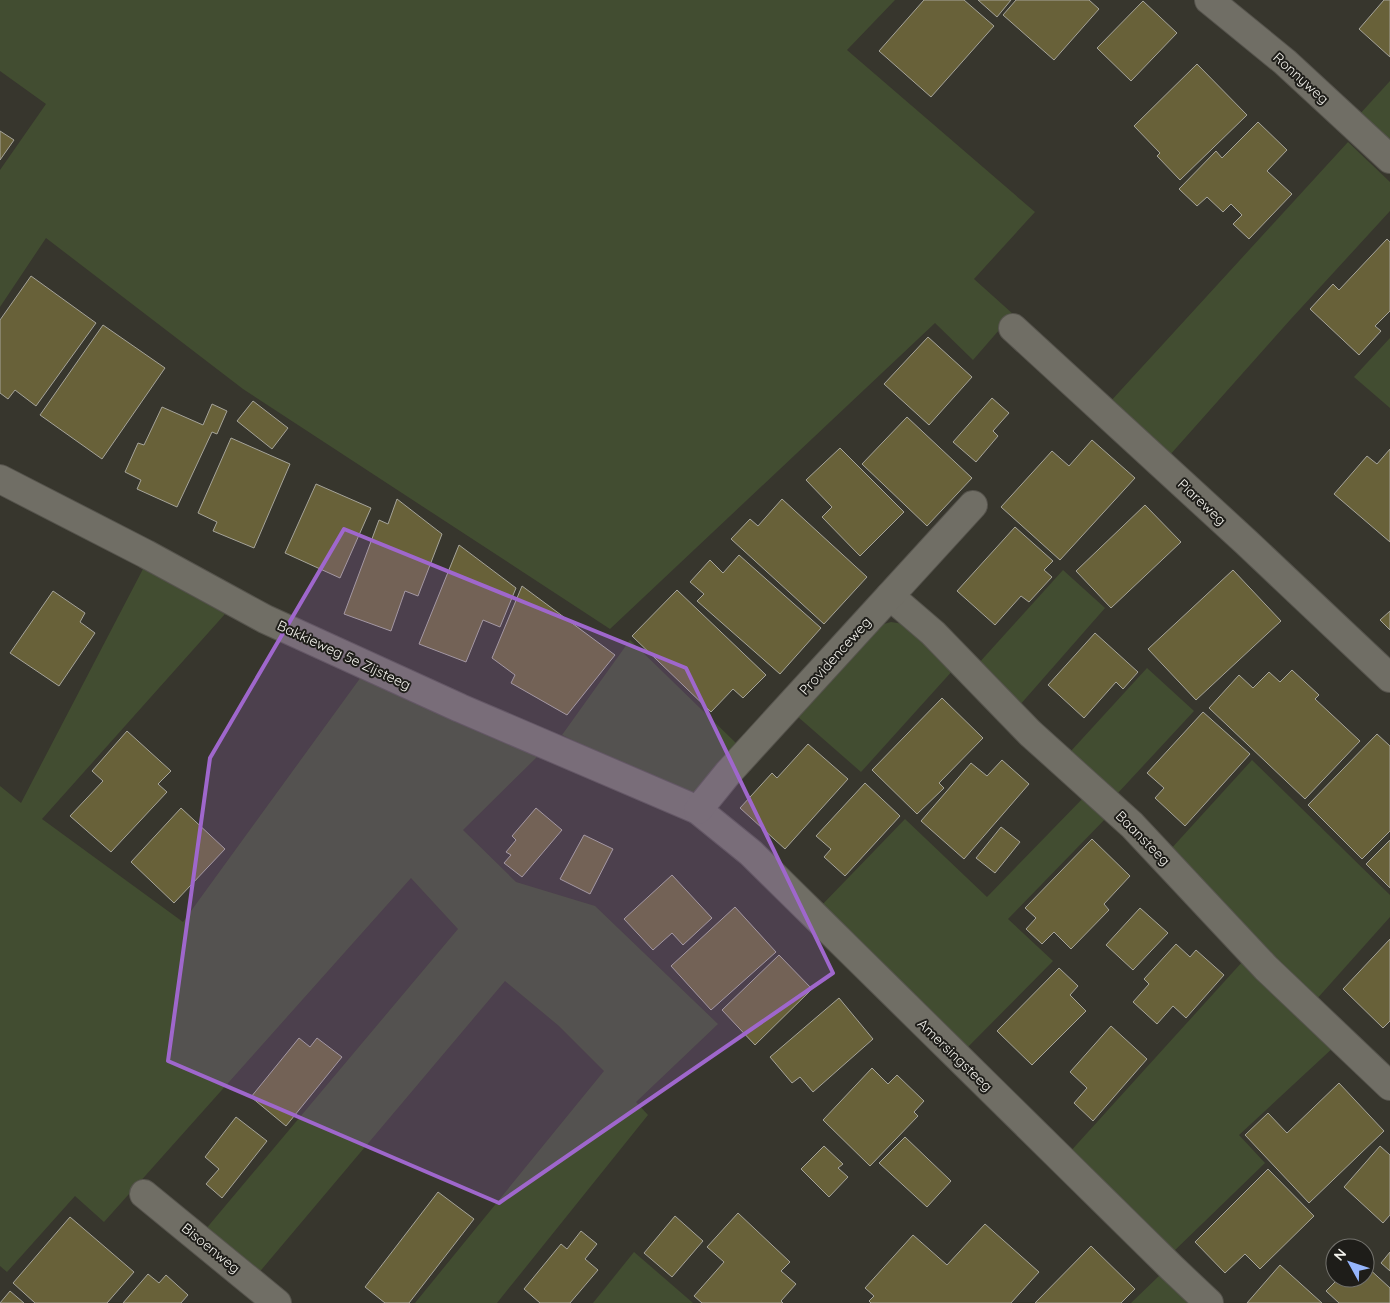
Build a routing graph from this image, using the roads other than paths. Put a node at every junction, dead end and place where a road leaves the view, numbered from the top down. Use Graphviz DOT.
graph roads {
  1 [pos="1209,0"];
  2 [pos="1390,159"];
  3 [pos="1013,328"];
  4 [pos="0,479"];
  5 [pos="973,505"];
  6 [pos="890,596"];
  7 [pos="1390,678"];
  8 [pos="698,810"];
  9 [pos="1390,1086"];
  10 [pos="144,1194"];
  11 [pos="277,1303"];
  12 [pos="1209,1303"];
  1 -- 2 [label="street, Ronnyweg"];
  3 -- 7 [label="street, Piareweg"];
  4 -- 8 [label="street, Bakkieweg 5e Zijsteeg"];
  5 -- 6 [label="street, Providenceweg"];
  6 -- 8 [label="street, Providenceweg"];
  6 -- 9 [label="street, Baansteeg"];
  8 -- 12 [label="street, Amersingsteeg"];
  10 -- 11 [label="street, Bisoenweg"];
}
